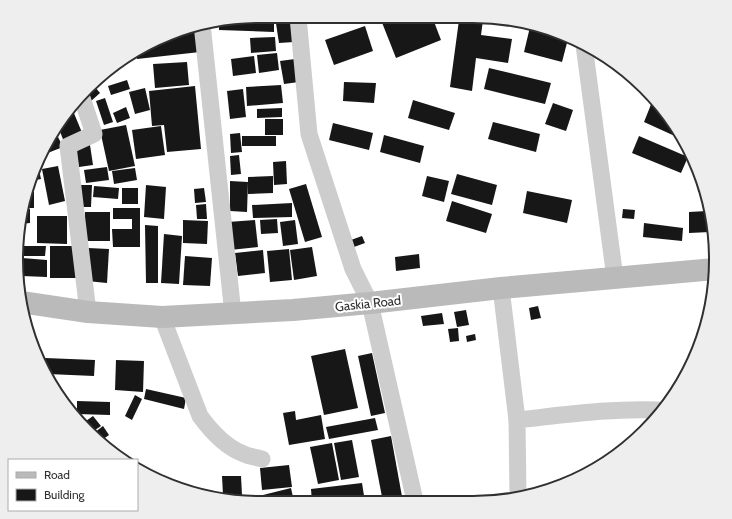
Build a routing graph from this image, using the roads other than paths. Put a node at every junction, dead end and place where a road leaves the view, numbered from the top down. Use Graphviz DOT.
graph roads {
  1 [pos="299,23"];
  2 [pos="203,30"];
  3 [pos="585,51"];
  4 [pos="83,102"];
  5 [pos="708,270"];
  6 [pos="615,278"];
  7 [pos="501,288"];
  8 [pos="27,303"];
  9 [pos="370,304"];
  10 [pos="88,312"];
  11 [pos="233,314"];
  12 [pos="162,317"];
  13 [pos="654,410"];
  14 [pos="517,420"];
  15 [pos="262,459"];
  16 [pos="518,491"];
  17 [pos="414,496"];
  1 -- 9 [label="street"];
  2 -- 11 [label="street"];
  3 -- 6 [label="street"];
  4 -- 10 [label="street"];
  5 -- 6 [label="main road, Gaskia Road"];
  6 -- 7 [label="main road, Gaskia Road"];
  7 -- 9 [label="main road, Gaskia Road"];
  7 -- 14 [label="street"];
  8 -- 10 [label="main road, Gaskia Road"];
  9 -- 11 [label="main road, Gaskia Road"];
  9 -- 17 [label="street"];
  10 -- 12 [label="main road, Gaskia Road"];
  11 -- 12 [label="main road, Gaskia Road"];
  12 -- 15 [label="street"];
  13 -- 14 [label="street"];
  14 -- 16 [label="street"];
}
